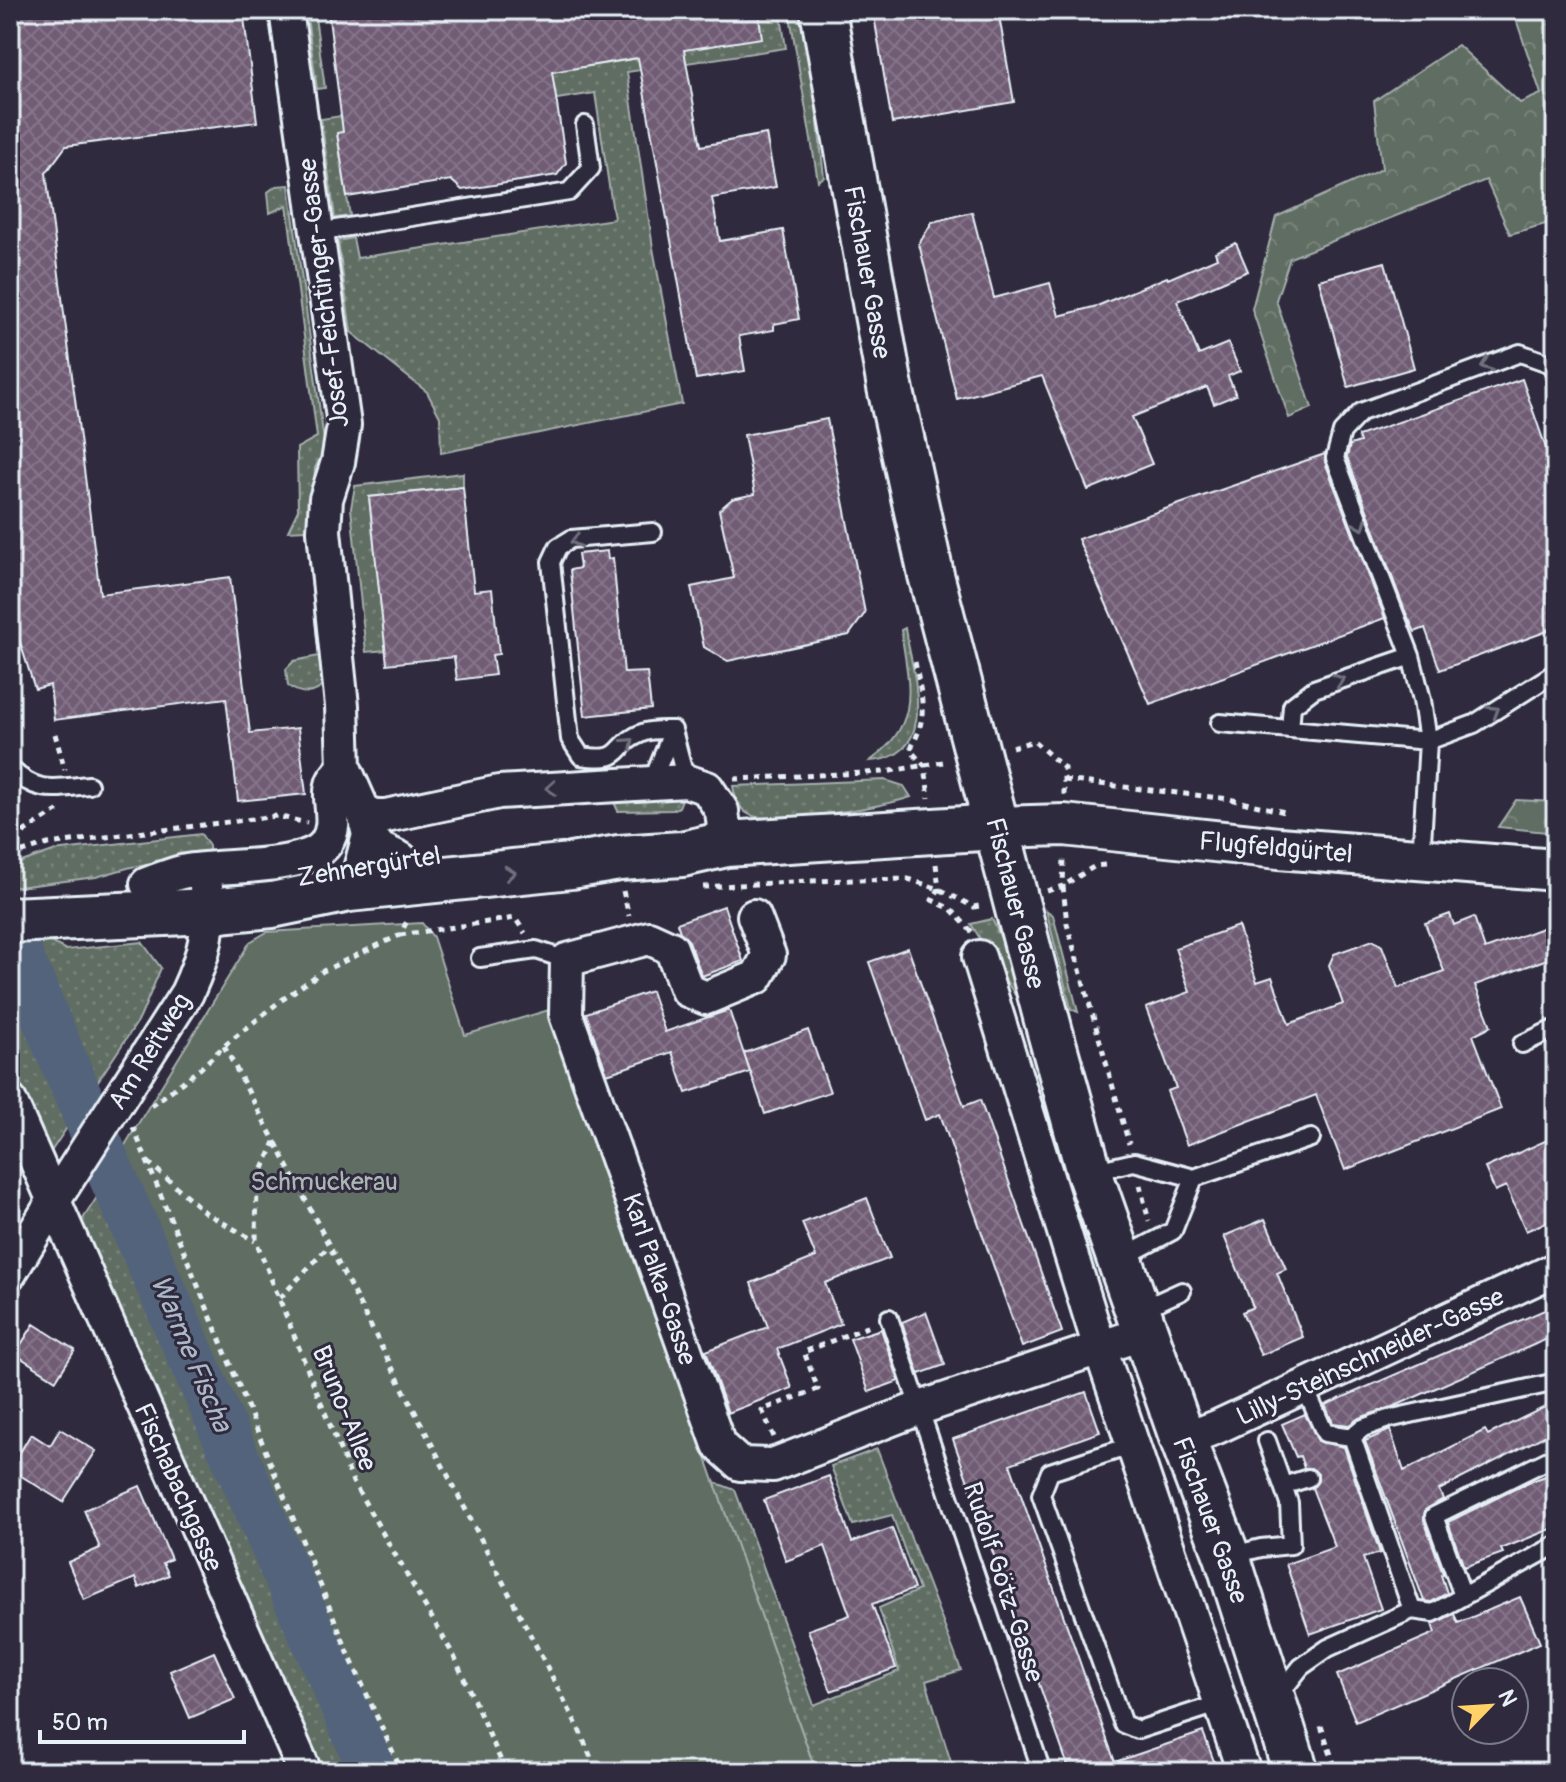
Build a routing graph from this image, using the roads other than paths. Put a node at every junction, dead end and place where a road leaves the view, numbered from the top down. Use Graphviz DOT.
graph roads {
  1 [pos="286,10"];
  2 [pos="823,10"];
  3 [pos="585,125"];
  4 [pos="317,232"];
  5 [pos="1556,371"];
  6 [pos="653,532"];
  7 [pos="1411,656"];
  8 [pos="1556,672"];
  9 [pos="1220,723"];
  10 [pos="1290,729"];
  11 [pos="673,730"];
  12 [pos="1428,741"];
  13 [pos="344,767"];
  14 [pos="10,768"];
  15 [pos="651,784"];
  16 [pos="696,784"];
  17 [pos="89,785"];
  18 [pos="997,827"];
  19 [pos="726,844"];
  20 [pos="368,853"];
  21 [pos="1421,859"];
  22 [pos="1556,870"];
  23 [pos="147,884"];
  24 [pos="208,899"];
  25 [pos="20,909"];
  26 [pos="754,916"];
  27 [pos="979,957"];
  28 [pos="480,958"];
  29 [pos="567,960"];
  30 [pos="1556,1028"];
  31 [pos="1522,1044"];
  32 [pos="10,1101"];
  33 [pos="1311,1138"];
  34 [pos="1089,1172"];
  35 [pos="1194,1178"];
  36 [pos="53,1202"];
  37 [pos="1137,1251"];
  38 [pos="1556,1269"];
  39 [pos="10,1273"];
  40 [pos="1182,1291"];
  41 [pos="889,1318"];
  42 [pos="1141,1323"];
  43 [pos="1100,1348"];
  44 [pos="1556,1382"];
  45 [pos="1304,1386"];
  46 [pos="920,1408"];
  47 [pos="1352,1437"];
  48 [pos="1183,1440"];
  49 [pos="1267,1441"];
  50 [pos="1133,1445"];
  51 [pos="1556,1456"];
  52 [pos="1308,1478"];
  53 [pos="1283,1486"];
  54 [pos="1556,1545"];
  55 [pos="1227,1556"];
  56 [pos="1463,1596"];
  57 [pos="1412,1610"];
  58 [pos="1221,1703"];
  59 [pos="1272,1704"];
  60 [pos="305,1772"];
  61 [pos="1042,1772"];
  62 [pos="1244,1772"];
  63 [pos="1296,1772"];
  1 -- 4 [label="street, Josef-Feichtinger-Gasse"];
  2 -- 18 [label="main road, Fischauer Gasse"];
  3 -- 4 [label="lane"];
  4 -- 13 [label="street, Josef-Feichtinger-Gasse"];
  5 -- 7 [label="lane, one-way"];
  6 -- 11 [label="lane, one-way"];
  10 -- 7 [label="lane, one-way"];
  7 -- 12 [label="lane"];
  12 -- 8 [label="lane, one-way"];
  9 -- 10 [label="lane"];
  10 -- 12 [label="lane"];
  11 -- 15 [label="lane"];
  11 -- 16 [label="lane"];
  12 -- 21 [label="lane"];
  13 -- 20 [label="street, Josef-Feichtinger-Gasse"];
  13 -- 23 [label="street, Josef-Feichtinger-Gasse"];
  14 -- 17 [label="lane"];
  15 -- 16 [label="street, Zehnergürtel"];
  15 -- 20 [label="street, Zehnergürtel, one-way"];
  16 -- 19 [label="street"];
  18 -- 19 [label="main road, Zehnergürtel"];
  18 -- 21 [label="street, Flugfeldgürtel"];
  18 -- 34 [label="main road, Fischauer Gasse"];
  20 -- 19 [label="main road, Zehnergürtel, one-way"];
  19 -- 20 [label="main road, Zehnergürtel"];
  20 -- 24 [label="main road, Zehnergürtel"];
  21 -- 22 [label="street, Flugfeldgürtel"];
  23 -- 24 [label="main road, Zehnergürtel"];
  23 -- 25 [label="main road, Zehnergürtel"];
  24 -- 25 [label="main road, Zehnergürtel"];
  24 -- 36 [label="street, Am Reitweg"];
  26 -- 29 [label="street"];
  27 -- 43 [label="street"];
  28 -- 29 [label="lane"];
  29 -- 46 [label="street, Karl Palka-Gasse"];
  30 -- 31 [label="lane"];
  32 -- 36 [label="street"];
  33 -- 35 [label="lane"];
  34 -- 35 [label="lane"];
  34 -- 37 [label="main road, Fischauer Gasse"];
  35 -- 37 [label="lane"];
  36 -- 39 [label="street, Am Reitweg"];
  36 -- 60 [label="street, Fischabachgasse"];
  37 -- 42 [label="main road, Fischauer Gasse"];
  38 -- 45 [label="street, Lilly-Steinschneider-Gasse"];
  40 -- 42 [label="lane"];
  41 -- 46 [label="lane, Rudolf Götz-Gasse"];
  42 -- 43 [label="street, Karl Palka-Gasse"];
  42 -- 48 [label="main road, Fischauer Gasse"];
  43 -- 46 [label="street, Karl Palka-Gasse"];
  43 -- 50 [label="street"];
  44 -- 47 [label="lane"];
  45 -- 47 [label="lane"];
  45 -- 48 [label="street, Lilly-Steinschneider-Gasse"];
  46 -- 61 [label="lane, Rudolf Götz-Gasse"];
  47 -- 57 [label="lane"];
  48 -- 55 [label="main road, Fischauer Gasse"];
  49 -- 53 [label="lane"];
  50 -- 58 [label="street"];
  50 -- 58 [label="lane"];
  51 -- 56 [label="lane"];
  52 -- 53 [label="lane"];
  53 -- 55 [label="lane"];
  54 -- 56 [label="lane"];
  55 -- 59 [label="main road, Fischauer Gasse"];
  56 -- 57 [label="lane"];
  57 -- 59 [label="lane"];
  58 -- 62 [label="street"];
  59 -- 63 [label="main road, Fischauer Gasse"];
}
